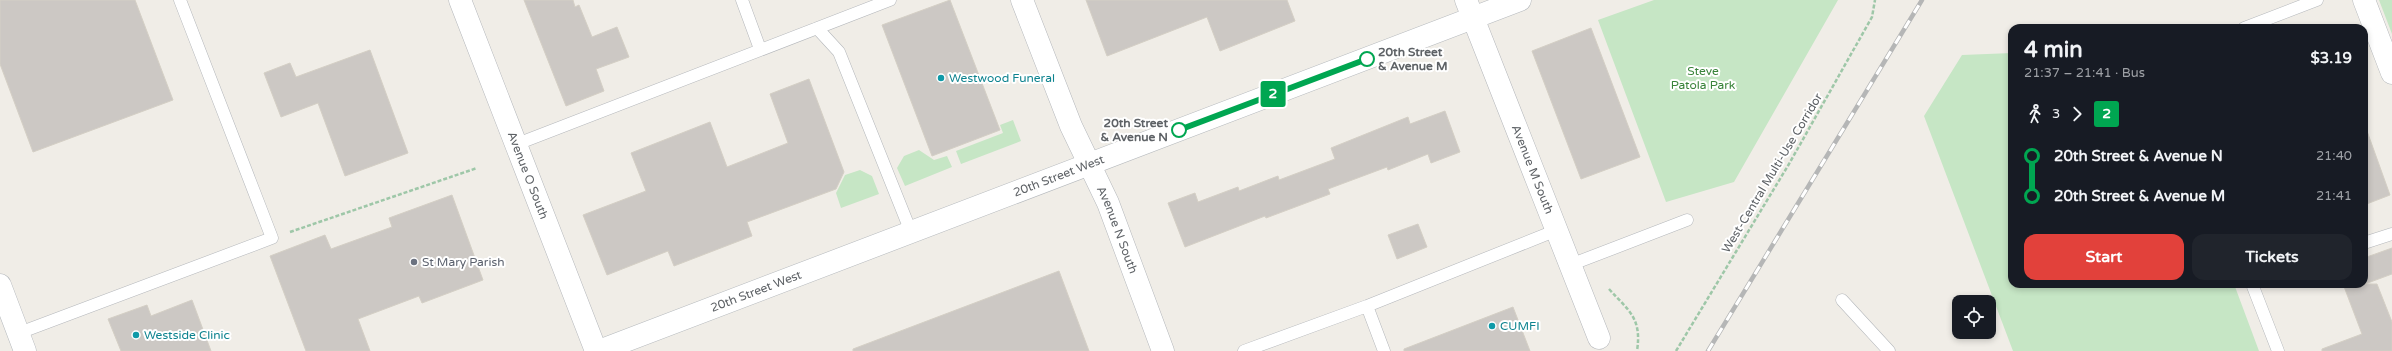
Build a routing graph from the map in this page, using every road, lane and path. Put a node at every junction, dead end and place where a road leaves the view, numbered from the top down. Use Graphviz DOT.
graph roads {
  1 [pos="180,0"];
  2 [pos="460,0"];
  3 [pos="742,0"];
  4 [pos="890,0"];
  5 [pos="1022,0"];
  6 [pos="1520,0"];
  7 [pos="1875,0"];
  8 [pos="2317,0"];
  9 [pos="2364,0"];
  10 [pos="1469,9"];
  11 [pos="2254,24"];
  12 [pos="817,28"];
  13 [pos="760,49"];
  14 [pos="2392,73"];
  15 [pos="517,144"];
  16 [pos="1089,164"];
  17 [pos="477,168"];
  18 [pos="1687,220"];
  19 [pos="1557,230"];
  20 [pos="911,232"];
  21 [pos="2392,234"];
  22 [pos="272,238"];
  23 [pos="2368,242"];
  24 [pos="1570,265"];
  25 [pos="0,284"];
  26 [pos="2254,288"];
  27 [pos="1609,289"];
  28 [pos="1842,300"];
  29 [pos="1367,306"];
  30 [pos="1599,338"];
  31 [pos="22,342"];
  32 [pos="597,351"];
  33 [pos="1164,351"];
  34 [pos="1244,351"];
  35 [pos="1384,351"];
  36 [pos="1637,351"];
  37 [pos="1676,351"];
  38 [pos="1889,351"];
  39 [pos="2278,351"];
  1 -- 22 [label="lane"];
  2 -- 15 [label="street, Avenue O South"];
  3 -- 13 [label="lane"];
  4 -- 12 [label="lane"];
  5 -- 16 [label="street, Avenue N South"];
  6 -- 10 [label="street, 20th Street West"];
  7 -- 37 [label="path, West-Central Multi-Use Corridor"];
  8 -- 11 [label="lane"];
  9 -- 14 [label="street"];
  10 -- 16 [label="street, 20th Street West"];
  10 -- 19 [label="street, Avenue M South"];
  12 -- 13 [label="lane"];
  12 -- 20 [label="lane"];
  13 -- 15 [label="lane"];
  15 -- 32 [label="street, Avenue O South"];
  16 -- 20 [label="street, 20th Street West"];
  16 -- 33 [label="street, Avenue N South"];
  17 -- 22 [label="path"];
  18 -- 24 [label="lane"];
  19 -- 24 [label="street, Avenue M South"];
  19 -- 29 [label="lane"];
  20 -- 32 [label="street, 20th Street West"];
  21 -- 23 [label="lane"];
  22 -- 31 [label="lane"];
  24 -- 30 [label="street, Avenue M South"];
  25 -- 31 [label="street"];
  26 -- 39 [label="lane"];
  27 -- 36 [label="path"];
  28 -- 38 [label="lane"];
  29 -- 34 [label="lane"];
  29 -- 35 [label="lane"];
}
